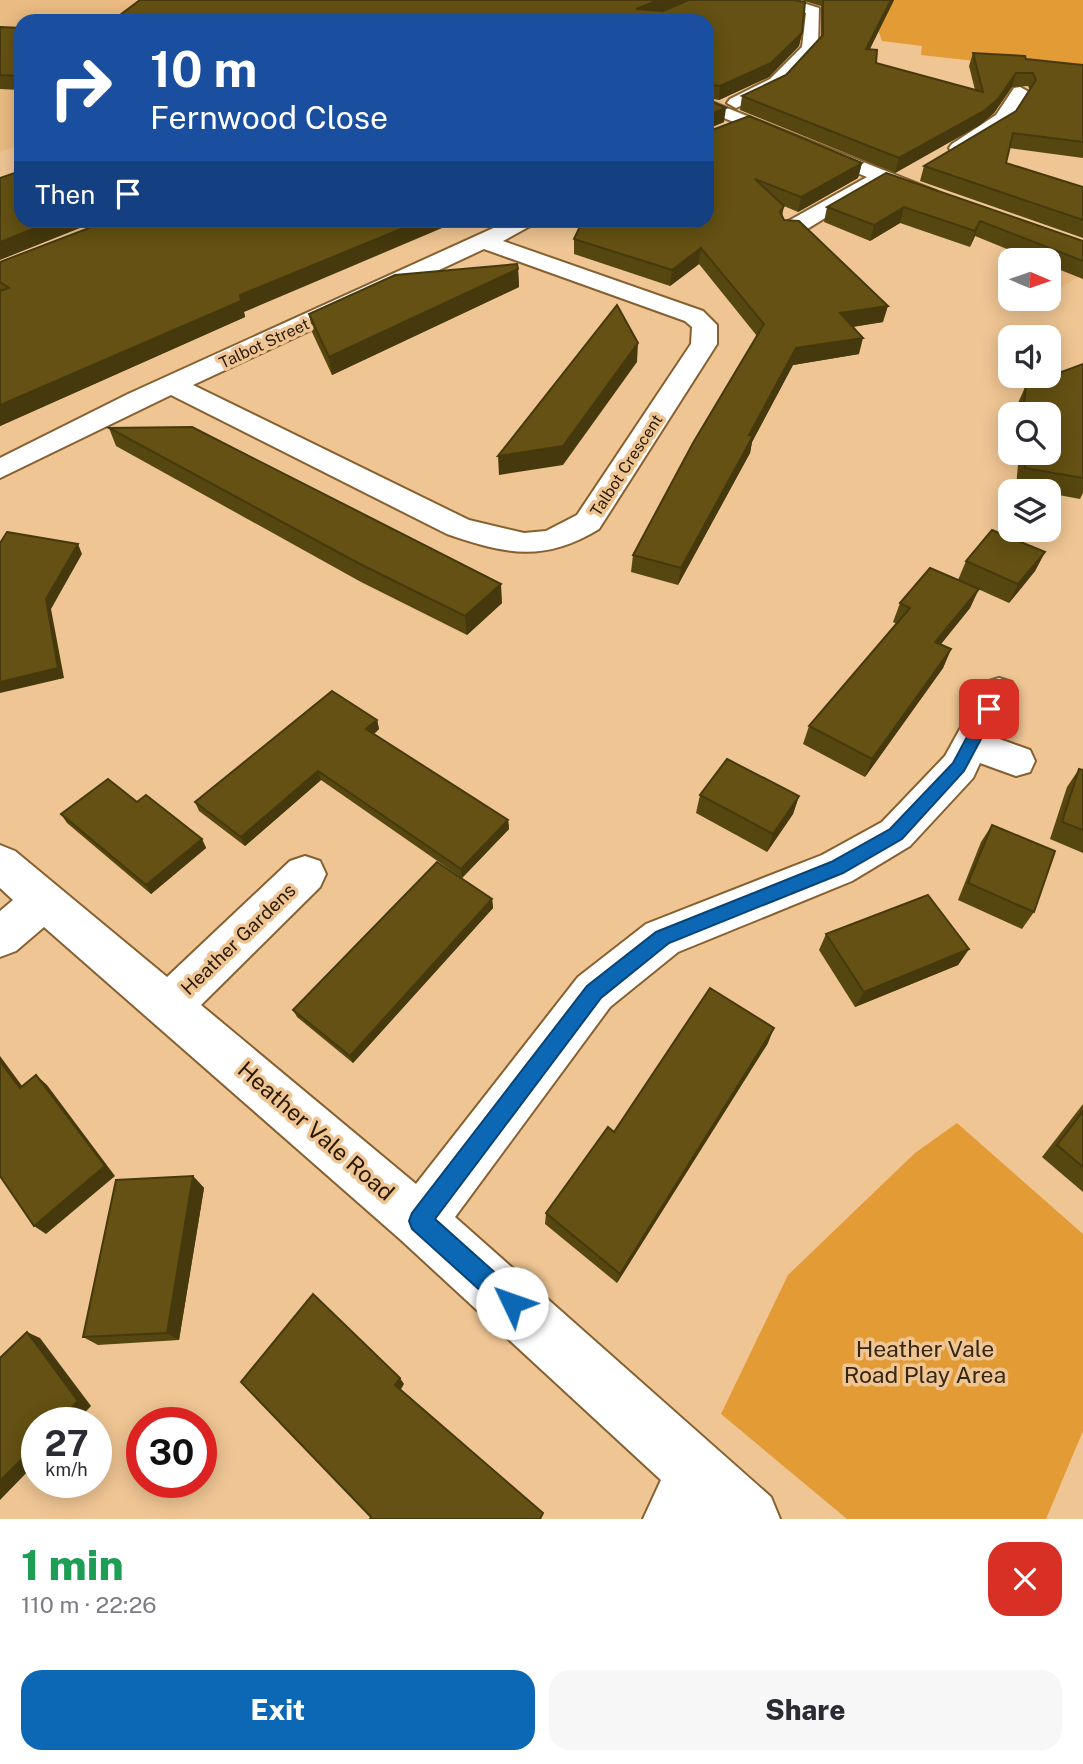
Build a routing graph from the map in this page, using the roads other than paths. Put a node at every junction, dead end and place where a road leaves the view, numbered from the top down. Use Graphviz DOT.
graph roads {
  1 [pos="764,0"];
  2 [pos="1020,92"];
  3 [pos="714,107"];
  4 [pos="748,121"];
  5 [pos="988,131"];
  6 [pos="718,134"];
  7 [pos="1013,138"];
  8 [pos="939,160"];
  9 [pos="918,171"];
  10 [pos="888,180"];
  11 [pos="947,201"];
  12 [pos="514,228"];
  13 [pos="791,229"];
  14 [pos="485,242"];
  15 [pos="173,385"];
  16 [pos="0,469"];
  17 [pos="999,691"];
  18 [pos="970,744"];
  19 [pos="1016,761"];
  20 [pos="0,863"];
  21 [pos="305,874"];
  22 [pos="42,902"];
  23 [pos="0,937"];
  24 [pos="170,1005"];
  25 [pos="420,1221"];
  26 [pos="686,1496"];
  27 [pos="749,1519"];
  1 -- 3 [label="street"];
  2 -- 5 [label="street"];
  3 -- 4 [label="street"];
  4 -- 6 [label="street"];
  4 -- 10 [label="street"];
  5 -- 7 [label="street"];
  5 -- 8 [label="street"];
  9 -- 10 [label="street"];
  10 -- 11 [label="street"];
  10 -- 13 [label="street"];
  12 -- 14 [label="street, Talbot Street"];
  14 -- 15 [label="street, Talbot Street"];
  14 -- 15 [label="street, Talbot Crescent"];
  15 -- 16 [label="street, Talbot Street"];
  17 -- 18 [label="street"];
  18 -- 19 [label="street"];
  18 -- 25 [label="street"];
  20 -- 22 [label="street, Heather Vale Road"];
  21 -- 24 [label="street, Heather Gardens"];
  22 -- 23 [label="street"];
  22 -- 24 [label="street, Heather Vale Road"];
  24 -- 25 [label="street, Heather Vale Road"];
  25 -- 26 [label="street, Heather Vale Road"];
  26 -- 27 [label="street, Heather Vale Road"];
}
